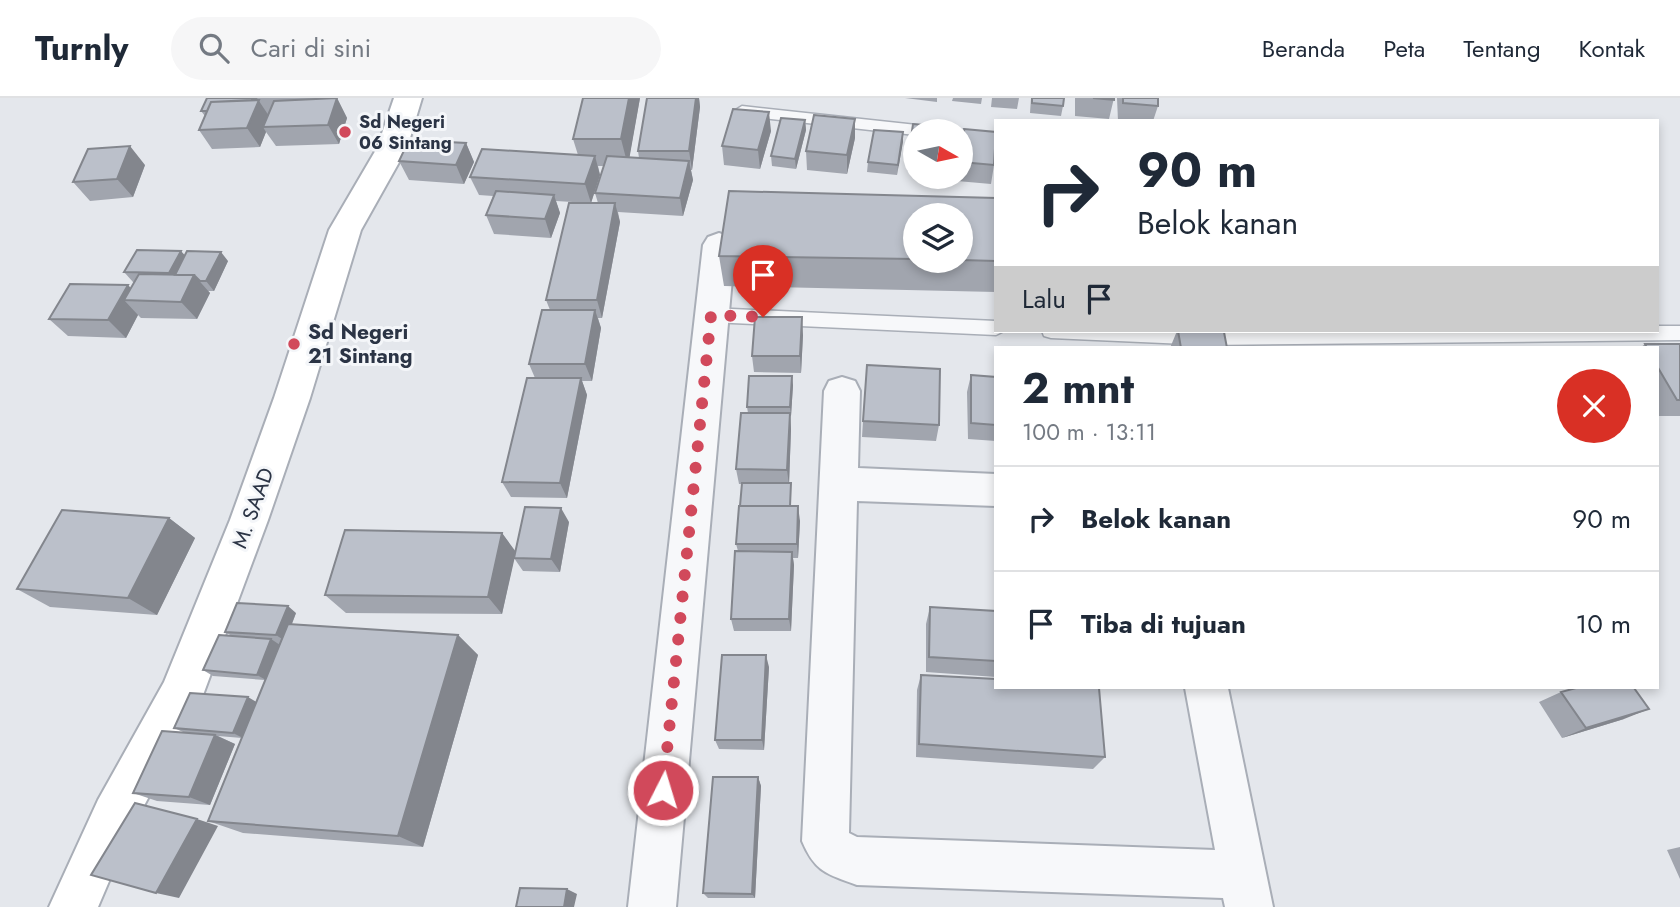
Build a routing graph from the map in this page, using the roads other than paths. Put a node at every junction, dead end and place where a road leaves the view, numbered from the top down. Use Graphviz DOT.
graph roads {
  1 [pos="408,98"];
  2 [pos="742,111"];
  3 [pos="903,128"];
  4 [pos="973,136"];
  5 [pos="994,139"];
  6 [pos="719,245"];
  7 [pos="711,315"];
  8 [pos="994,328"];
  9 [pos="1156,333"];
  10 [pos="1680,333"];
  11 [pos="1208,334"];
  12 [pos="842,391"];
  13 [pos="836,484"];
  14 [pos="994,491"];
  15 [pos="1207,689"];
  16 [pos="1245,891"];
  17 [pos="72,907"];
  18 [pos="652,907"];
  1 -- 17 [label="street, M. SAAD"];
  2 -- 3 [label="lane"];
  4 -- 5 [label="lane"];
  6 -- 7 [label="street"];
  7 -- 8 [label="lane"];
  7 -- 18 [label="street"];
  9 -- 11 [label="lane"];
  10 -- 11 [label="lane"];
  12 -- 13 [label="street"];
  13 -- 14 [label="street"];
  13 -- 16 [label="street"];
  15 -- 16 [label="street"];
}
